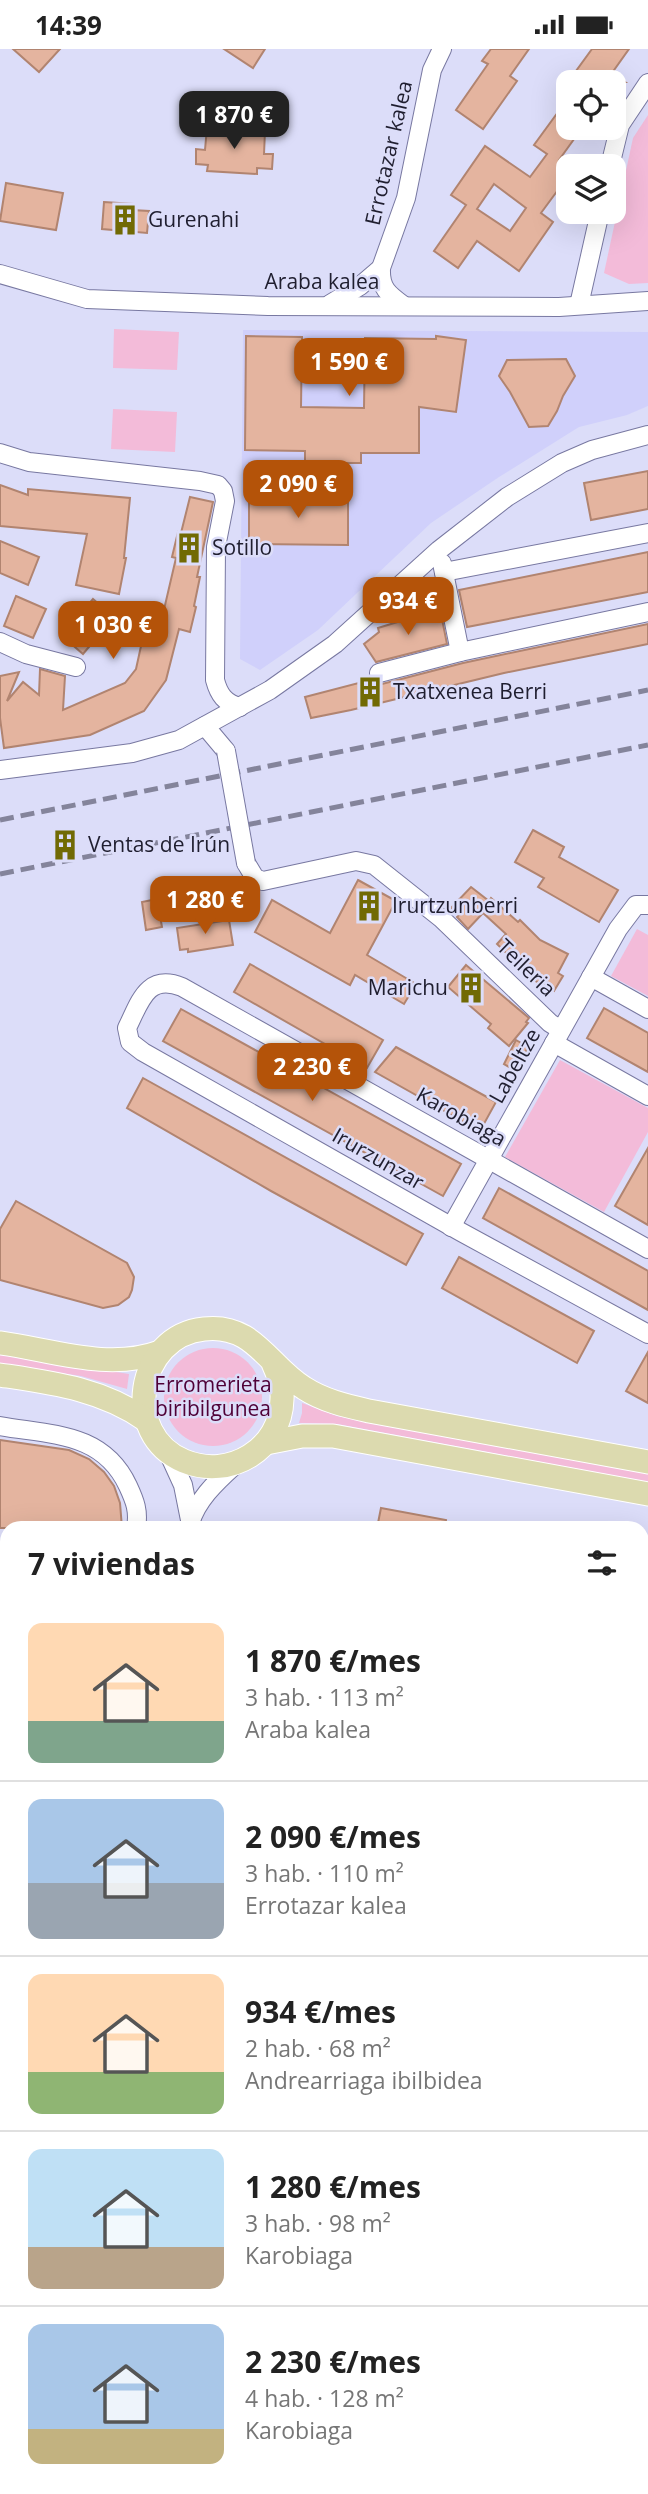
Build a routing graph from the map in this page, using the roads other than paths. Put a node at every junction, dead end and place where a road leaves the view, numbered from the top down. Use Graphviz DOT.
graph roads {
  1 [pos="442,49"];
  2 [pos="648,83"];
  3 [pos="613,154"];
  4 [pos="597,224"];
  5 [pos="381,268"];
  6 [pos="0,274"];
  7 [pos="648,301"];
  8 [pos="330,305"];
  9 [pos="403,305"];
  10 [pos="579,305"];
  11 [pos="648,435"];
  12 [pos="0,453"];
  13 [pos="648,533"];
  14 [pos="439,550"];
  15 [pos="444,572"];
  16 [pos="648,611"];
  17 [pos="0,642"];
  18 [pos="460,652"];
  19 [pos="76,667"];
  20 [pos="379,673"];
  21 [pos="240,707"];
  22 [pos="205,726"];
  23 [pos="0,770"];
  24 [pos="648,905"];
  25 [pos="591,977"];
  26 [pos="142,997"];
  27 [pos="648,1009"];
  28 [pos="558,1036"];
  29 [pos="648,1096"];
  30 [pos="488,1159"];
  31 [pos="451,1227"];
  32 [pos="648,1249"];
  33 [pos="648,1334"];
  34 [pos="0,1343"];
  35 [pos="160,1352"];
  36 [pos="273,1363"];
  37 [pos="0,1375"];
  38 [pos="146,1420"];
  39 [pos="0,1426"];
  40 [pos="266,1444"];
  41 [pos="167,1450"];
  42 [pos="648,1462"];
  43 [pos="236,1464"];
  44 [pos="648,1494"];
  45 [pos="136,1521"];
  46 [pos="189,1521"];
  47 [pos="192,1521"];
  1 -- 5 [label="street, Errotazar kalea"];
  2 -- 3 [label="street"];
  4 -- 10 [label="street"];
  5 -- 8 [label="street"];
  5 -- 9 [label="street"];
  6 -- 8 [label="street, Araba kalea"];
  7 -- 10 [label="street, Araba kalea"];
  8 -- 9 [label="street, Araba kalea"];
  9 -- 10 [label="street, Araba kalea"];
  11 -- 14 [label="street"];
  12 -- 21 [label="street"];
  13 -- 15 [label="street"];
  14 -- 15 [label="street"];
  14 -- 21 [label="street"];
  15 -- 18 [label="street"];
  16 -- 18 [label="street"];
  17 -- 19 [label="street"];
  18 -- 20 [label="street"];
  21 -- 22 [label="street"];
  22 -- 23 [label="street"];
  22 -- 28 [label="street, Teileria, bridge"];
  24 -- 25 [label="street, Labeltze"];
  25 -- 27 [label="street"];
  25 -- 28 [label="street, Labeltze"];
  26 -- 30 [label="street, Karobiaga"];
  26 -- 31 [label="street, Irurzunzar"];
  28 -- 29 [label="street, Teileria"];
  28 -- 30 [label="street, Labeltze"];
  30 -- 31 [label="street, Labeltze"];
  30 -- 32 [label="street, Karobiaga"];
  31 -- 33 [label="street, Irurzunzar"];
  34 -- 35 [label="main road"];
  35 -- 36 [label="main road"];
  35 -- 38 [label="main road"];
  36 -- 40 [label="main road"];
  36 -- 42 [label="main road"];
  37 -- 38 [label="main road"];
  38 -- 41 [label="main road"];
  39 -- 45 [label="street"];
  40 -- 43 [label="main road"];
  40 -- 44 [label="main road"];
  41 -- 43 [label="main road"];
  41 -- 46 [label="street"];
  43 -- 47 [label="street"];
}
